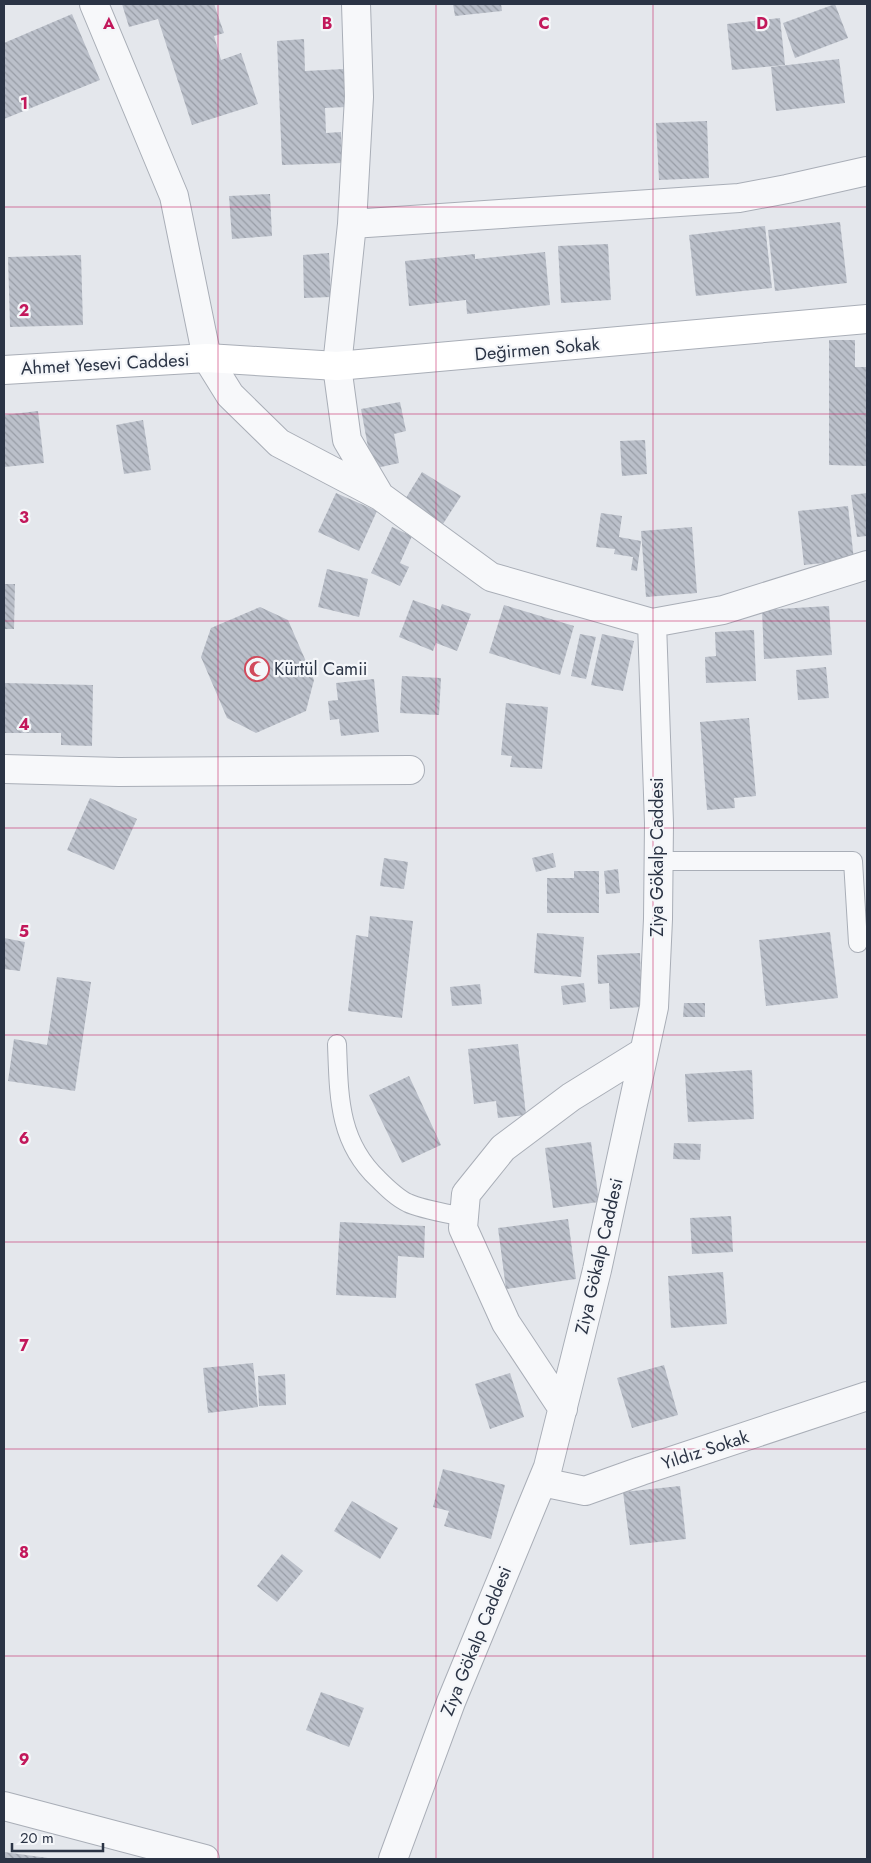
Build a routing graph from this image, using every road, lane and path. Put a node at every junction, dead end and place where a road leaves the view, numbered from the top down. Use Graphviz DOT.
graph roads {
  1 [pos="94,4"];
  2 [pos="356,4"];
  3 [pos="867,171"];
  4 [pos="352,224"];
  5 [pos="867,320"];
  6 [pos="207,358"];
  7 [pos="337,366"];
  8 [pos="4,370"];
  9 [pos="380,496"];
  10 [pos="867,566"];
  11 [pos="652,623"];
  12 [pos="4,769"];
  13 [pos="410,770"];
  14 [pos="658,861"];
  15 [pos="858,943"];
  16 [pos="338,1044"];
  17 [pos="642,1053"];
  18 [pos="464,1217"];
  19 [pos="867,1396"];
  20 [pos="562,1409"];
  21 [pos="542,1482"];
  22 [pos="4,1806"];
  23 [pos="205,1859"];
  24 [pos="393,1859"];
  1 -- 6 [label="street"];
  2 -- 4 [label="street"];
  3 -- 4 [label="street"];
  4 -- 7 [label="street"];
  5 -- 7 [label="street, Değirmen Sokak"];
  6 -- 7 [label="street, Değirmen Sokak"];
  6 -- 8 [label="street, Ahmet Yesevi Caddesi"];
  6 -- 9 [label="street"];
  7 -- 9 [label="street"];
  9 -- 11 [label="street"];
  10 -- 11 [label="street"];
  11 -- 14 [label="street, Ziya Gökalp Caddesi"];
  12 -- 13 [label="street"];
  14 -- 15 [label="lane"];
  14 -- 17 [label="street, Ziya Gökalp Caddesi"];
  16 -- 18 [label="lane"];
  17 -- 18 [label="street"];
  17 -- 20 [label="street, Ziya Gökalp Caddesi"];
  18 -- 20 [label="street"];
  19 -- 21 [label="street, Yıldız Sokak"];
  20 -- 21 [label="street, Ziya Gökalp Caddesi"];
  21 -- 24 [label="street, Ziya Gökalp Caddesi"];
  22 -- 23 [label="street"];
}
